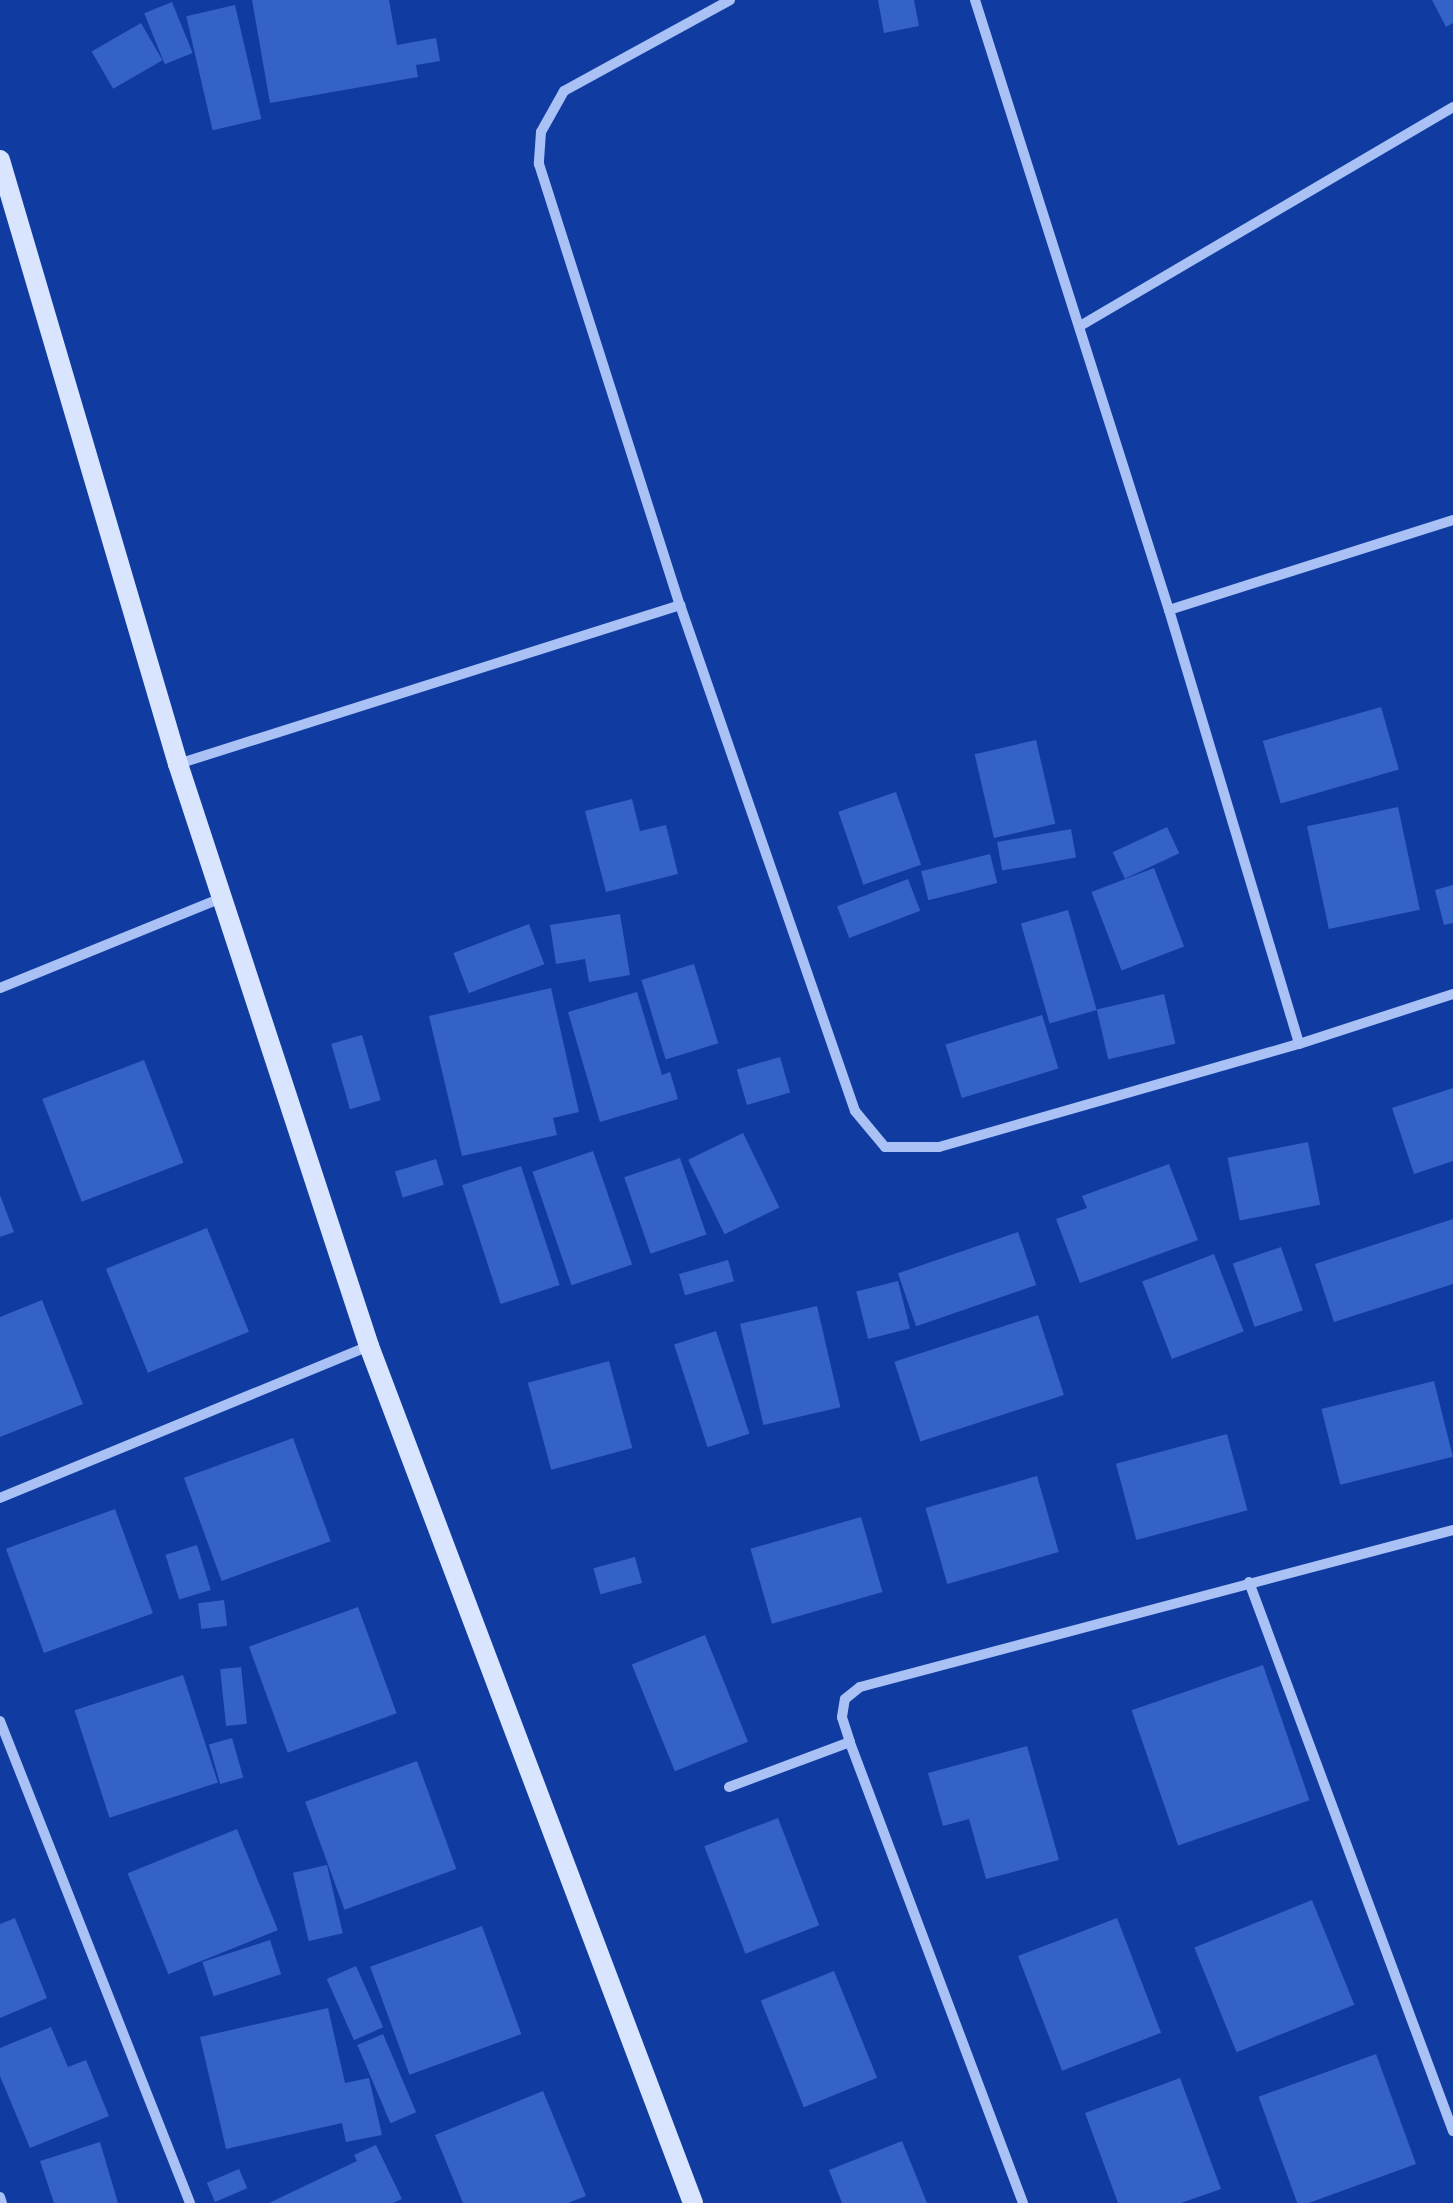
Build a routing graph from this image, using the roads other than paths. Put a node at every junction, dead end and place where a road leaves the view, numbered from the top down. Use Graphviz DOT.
graph roads {
  1 [pos="730,0"];
  2 [pos="975,0"];
  3 [pos="1453,106"];
  4 [pos="0,160"];
  5 [pos="1080,326"];
  6 [pos="1453,520"];
  7 [pos="680,606"];
  8 [pos="1169,610"];
  9 [pos="178,764"];
  10 [pos="223,898"];
  11 [pos="0,988"];
  12 [pos="1453,994"];
  13 [pos="1300,1044"];
  14 [pos="369,1346"];
  15 [pos="0,1498"];
  16 [pos="1453,1530"];
  17 [pos="1249,1582"];
  18 [pos="0,1721"];
  19 [pos="850,1742"];
  20 [pos="730,1787"];
  21 [pos="1453,2131"];
  22 [pos="190,2203"];
  23 [pos="693,2203"];
  24 [pos="1022,2203"];
  1 -- 7 [label="street"];
  2 -- 5 [label="street"];
  3 -- 5 [label="street"];
  4 -- 9 [label="street"];
  5 -- 8 [label="street"];
  6 -- 8 [label="street"];
  7 -- 9 [label="street"];
  7 -- 13 [label="street"];
  8 -- 13 [label="street"];
  9 -- 10 [label="street"];
  10 -- 11 [label="street"];
  10 -- 14 [label="street"];
  12 -- 13 [label="street"];
  14 -- 15 [label="street"];
  14 -- 23 [label="street"];
  16 -- 17 [label="street"];
  17 -- 19 [label="street"];
  17 -- 21 [label="street"];
  18 -- 22 [label="street"];
  19 -- 20 [label="street"];
  19 -- 24 [label="street"];
}
